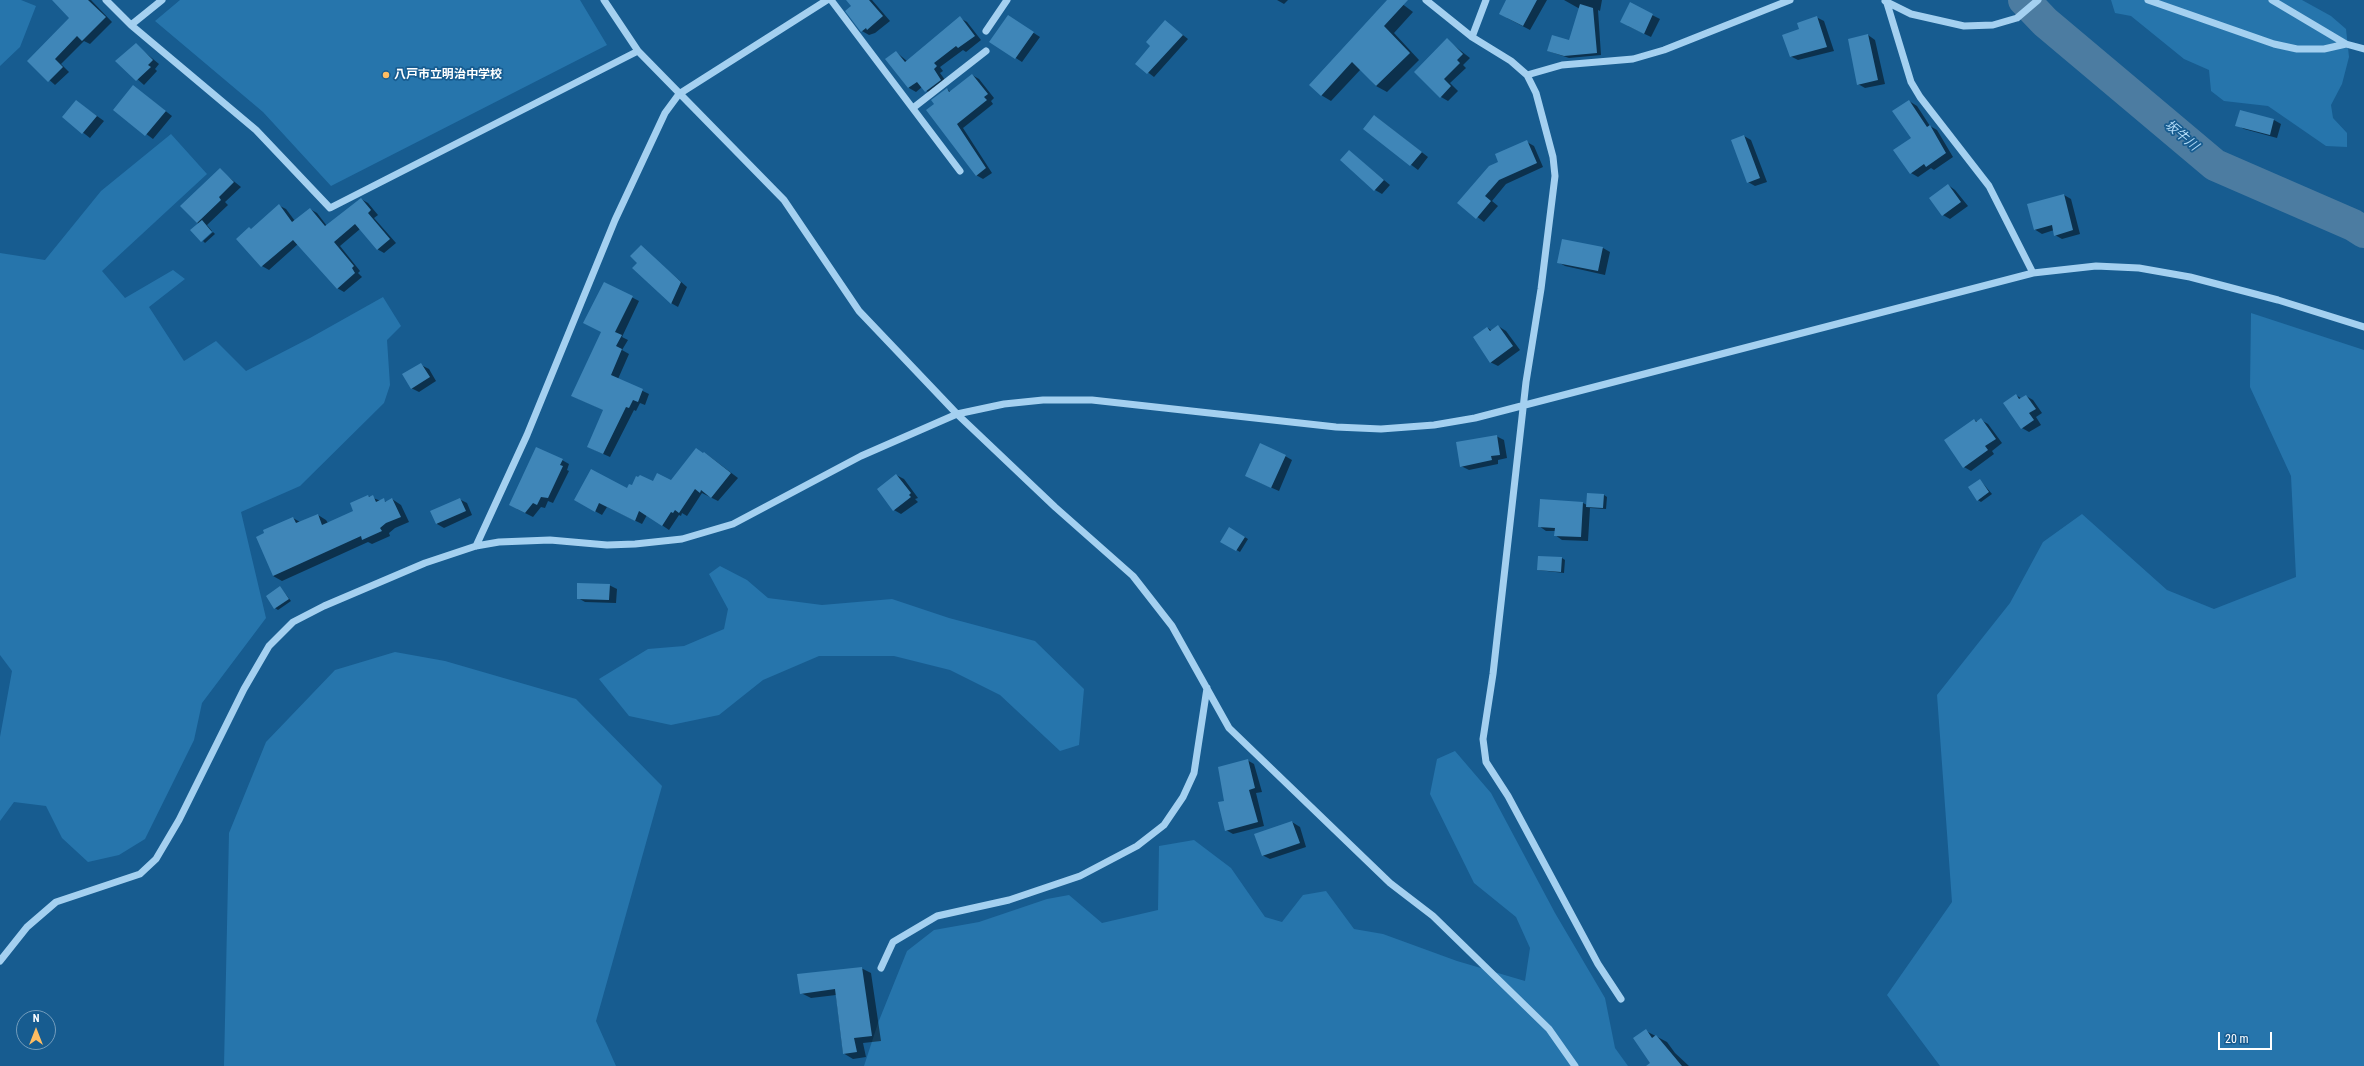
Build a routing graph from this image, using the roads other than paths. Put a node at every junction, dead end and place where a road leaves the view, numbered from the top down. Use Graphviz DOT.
graph roads {
  1 [pos="106,0"];
  2 [pos="162,0"];
  3 [pos="604,0"];
  4 [pos="827,0"];
  5 [pos="831,0"];
  6 [pos="1007,0"];
  7 [pos="1426,0"];
  8 [pos="1486,0"];
  9 [pos="1790,0"];
  10 [pos="2038,0"];
  11 [pos="2148,0"];
  12 [pos="2272,0"];
  13 [pos="1885,1"];
  14 [pos="131,25"];
  15 [pos="986,31"];
  16 [pos="1472,37"];
  17 [pos="2346,44"];
  18 [pos="2364,49"];
  19 [pos="638,50"];
  20 [pos="986,51"];
  21 [pos="1527,75"];
  22 [pos="679,94"];
  23 [pos="913,108"];
  24 [pos="960,171"];
  25 [pos="2033,273"];
  26 [pos="2364,327"];
  27 [pos="1524,406"];
  28 [pos="957,414"];
  29 [pos="476,546"];
  30 [pos="1207,688"];
  31 [pos="0,961"];
  32 [pos="881,968"];
  33 [pos="1620,999"];
  34 [pos="1575,1066"];
  1 -- 14 [label="street"];
  2 -- 14 [label="street"];
  3 -- 19 [label="street"];
  4 -- 22 [label="street"];
  5 -- 23 [label="street"];
  6 -- 15 [label="street"];
  7 -- 16 [label="street"];
  8 -- 16 [label="street"];
  9 -- 21 [label="street"];
  10 -- 13 [label="street"];
  11 -- 17 [label="street"];
  12 -- 17 [label="street"];
  13 -- 25 [label="street"];
  14 -- 19 [label="street"];
  16 -- 21 [label="street"];
  17 -- 18 [label="street"];
  19 -- 22 [label="street"];
  20 -- 23 [label="street"];
  21 -- 27 [label="street"];
  22 -- 28 [label="street"];
  22 -- 29 [label="street"];
  23 -- 24 [label="street"];
  25 -- 26 [label="street"];
  25 -- 27 [label="street"];
  27 -- 28 [label="street"];
  27 -- 33 [label="street"];
  28 -- 29 [label="street"];
  28 -- 30 [label="street"];
  29 -- 31 [label="street"];
  30 -- 32 [label="street"];
  30 -- 34 [label="street"];
}
